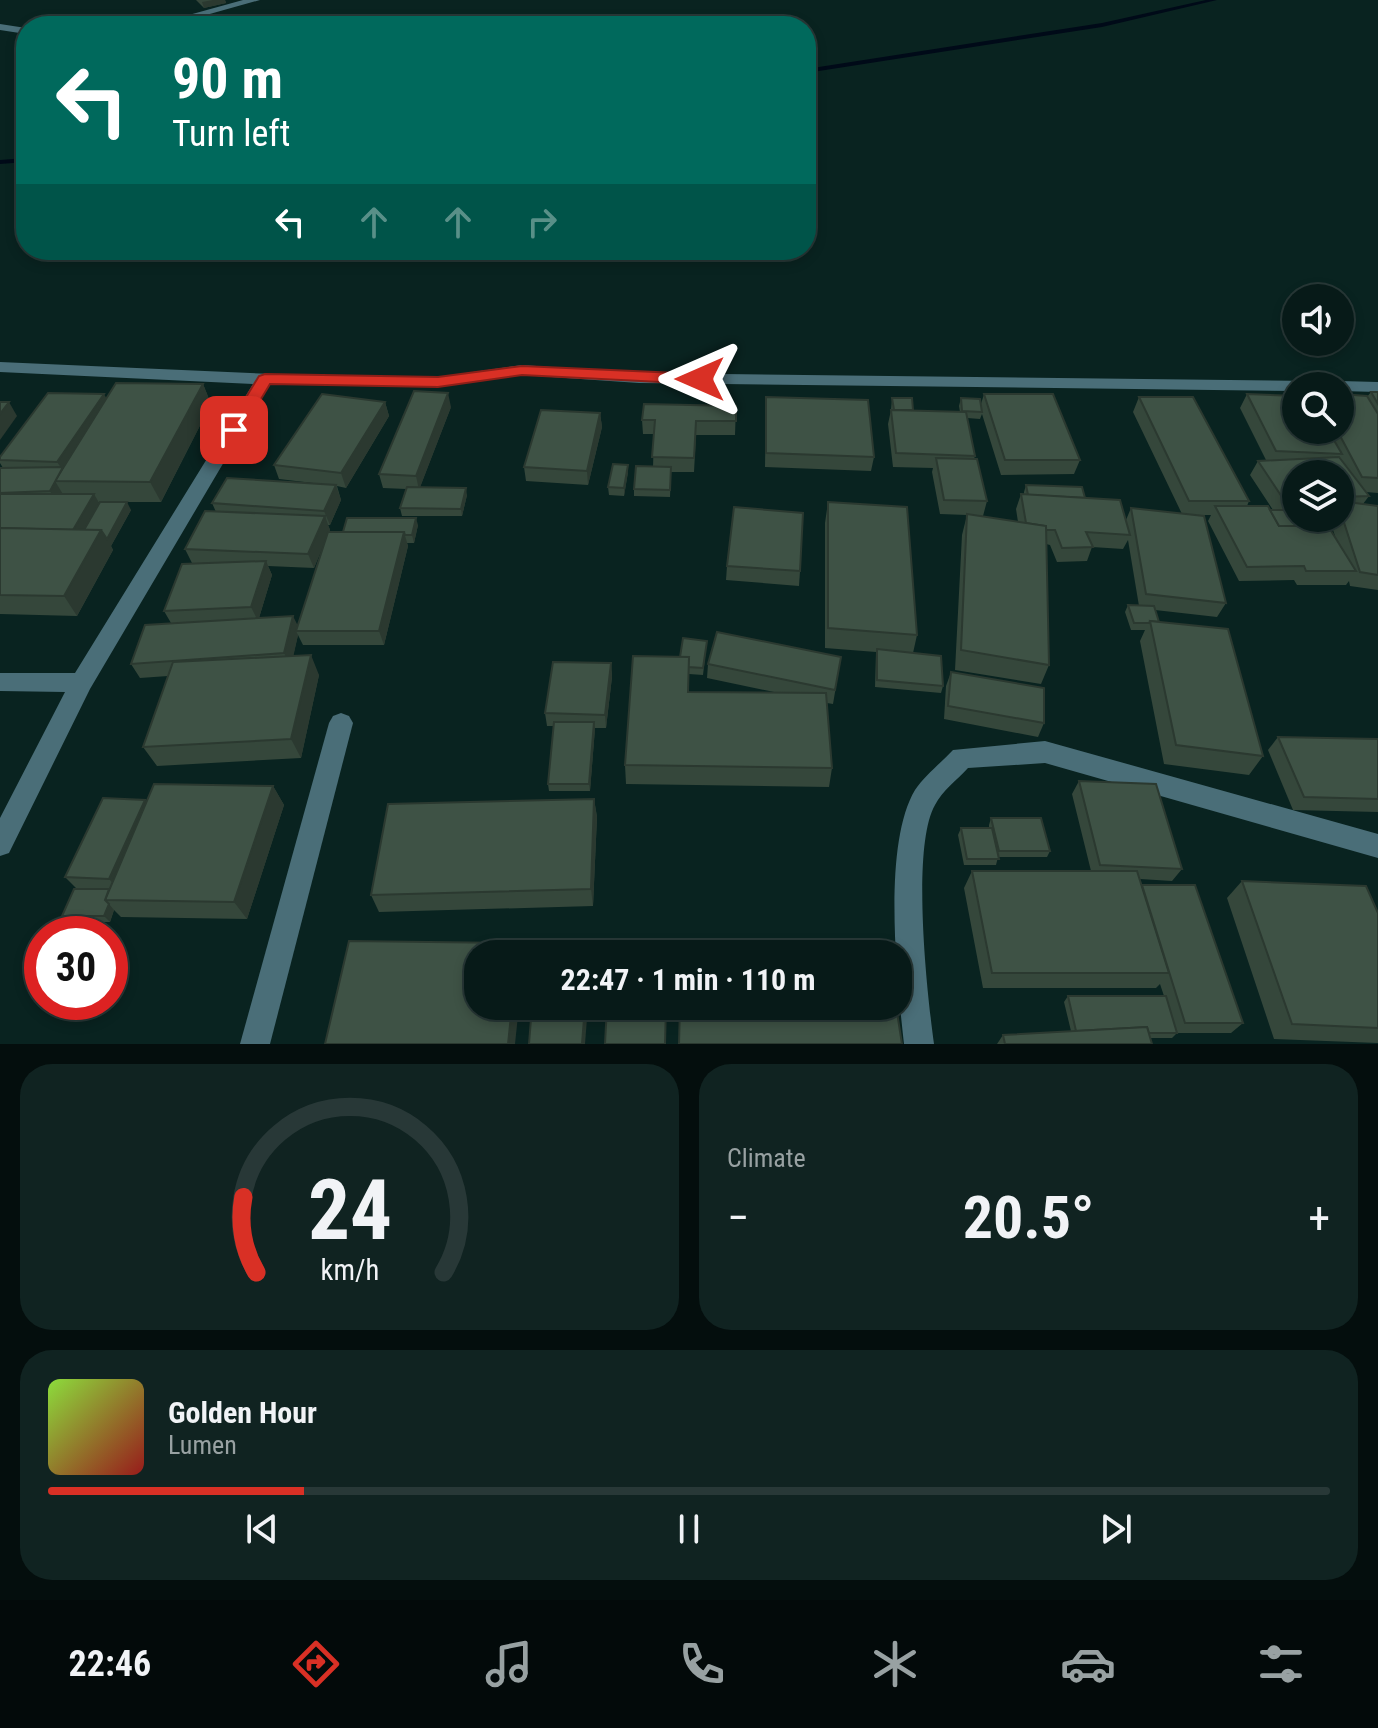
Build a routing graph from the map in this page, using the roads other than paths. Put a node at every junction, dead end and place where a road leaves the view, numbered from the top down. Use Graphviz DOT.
graph roads {
  1 [pos="255,0"];
  2 [pos="197,16"];
  3 [pos="0,367"];
  4 [pos="265,379"];
  5 [pos="1282,386"];
  6 [pos="1354,386"];
  7 [pos="1378,387"];
  8 [pos="0,682"];
  9 [pos="81,683"];
  10 [pos="341,723"];
  11 [pos="0,844"];
  12 [pos="1378,846"];
  13 [pos="255,1044"];
  14 [pos="919,1044"];
  1 -- 2 [label="street"];
  3 -- 4 [label="street"];
  4 -- 5 [label="street"];
  4 -- 9 [label="street"];
  6 -- 7 [label="street"];
  8 -- 9 [label="street"];
  9 -- 11 [label="street"];
  10 -- 13 [label="street"];
  12 -- 14 [label="street"];
}
